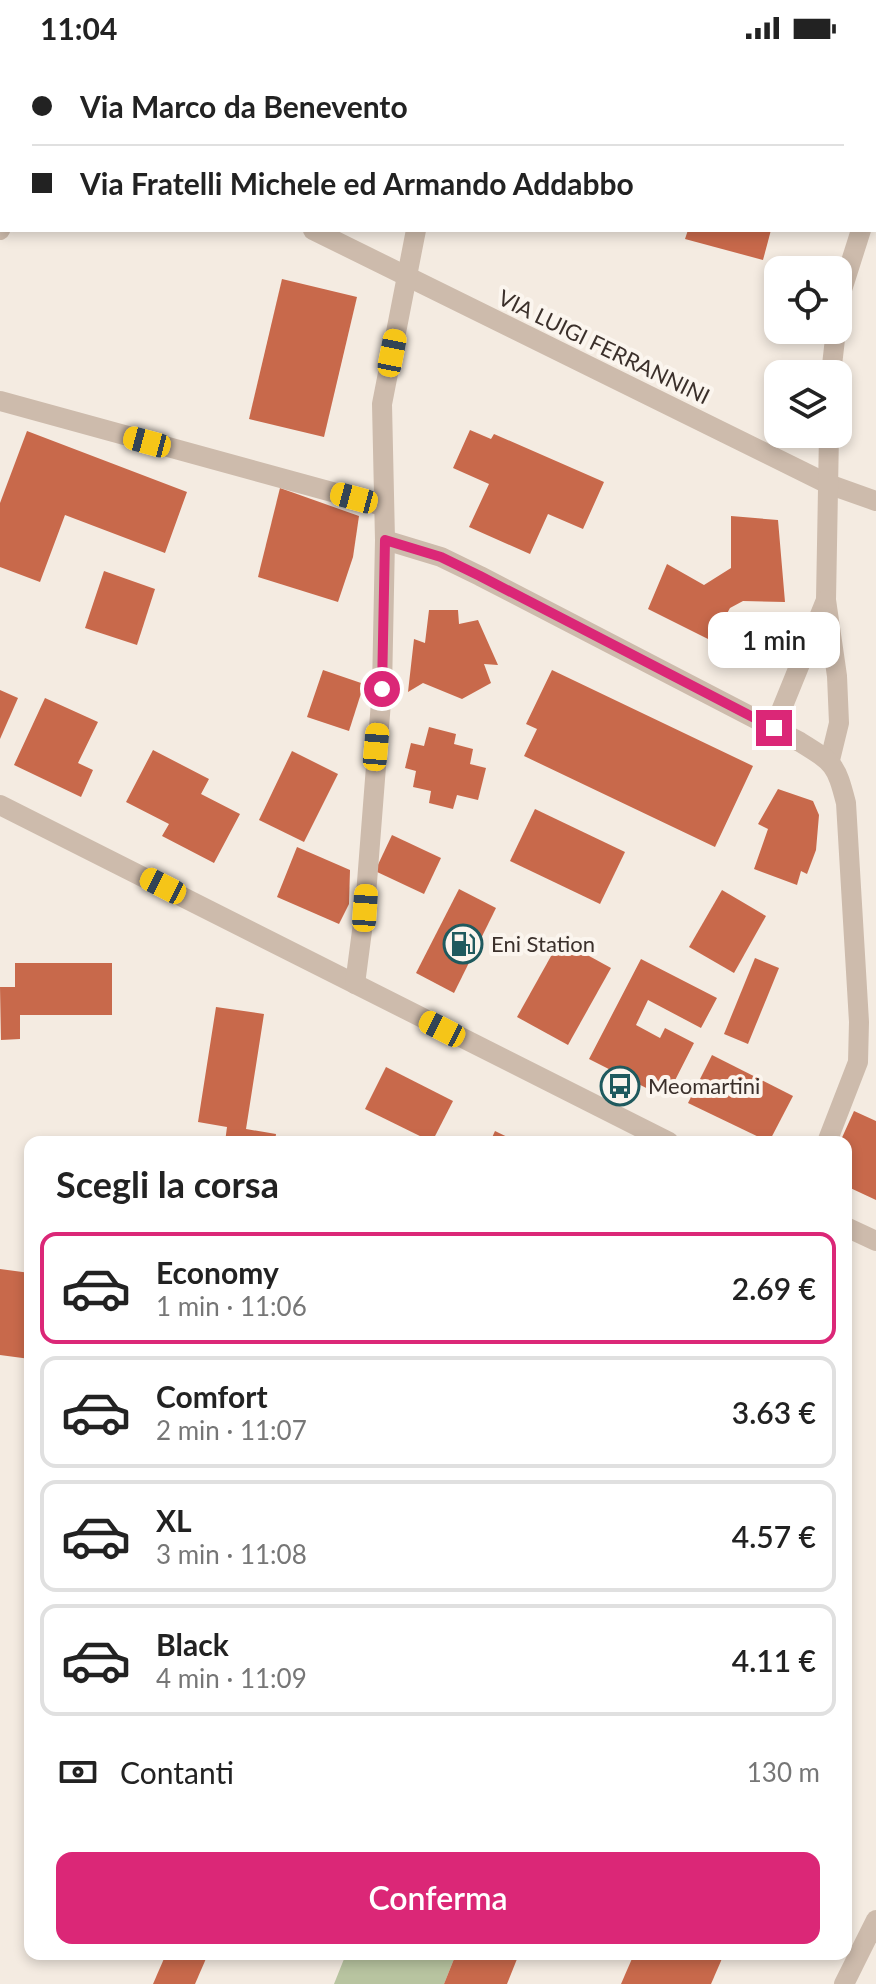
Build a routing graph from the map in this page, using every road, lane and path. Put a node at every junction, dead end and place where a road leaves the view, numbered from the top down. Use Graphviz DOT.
graph roads {
  1 [pos="317,232"];
  2 [pos="416,232"];
  3 [pos="860,232"];
  4 [pos="852,258"];
  5 [pos="406,277"];
  6 [pos="0,401"];
  7 [pos="829,448"];
  8 [pos="828,484"];
  9 [pos="876,501"];
  10 [pos="383,506"];
  11 [pos="385,540"];
  12 [pos="826,600"];
  13 [pos="774,728"];
  14 [pos="830,760"];
  15 [pos="0,805"];
  16 [pos="355,984"];
  17 [pos="657,1136"];
  18 [pos="829,1136"];
  19 [pos="852,1230"];
  20 [pos="876,1241"];
  21 [pos="876,1920"];
  22 [pos="844,1984"];
  1 -- 5 [label="street, VIA LUIGI FERRANNINI"];
  2 -- 5 [label="street"];
  3 -- 4 [label="street"];
  5 -- 8 [label="street, VIA LUIGI FERRANNINI"];
  5 -- 10 [label="street"];
  6 -- 10 [label="street"];
  7 -- 8 [label="street"];
  8 -- 9 [label="street, VIA LUIGI FERRANNINI"];
  8 -- 12 [label="street"];
  10 -- 11 [label="street"];
  11 -- 13 [label="street"];
  11 -- 16 [label="street"];
  12 -- 13 [label="street"];
  12 -- 14 [label="street"];
  13 -- 14 [label="street"];
  14 -- 18 [label="street"];
  15 -- 16 [label="street"];
  16 -- 17 [label="street"];
  19 -- 20 [label="street"];
  21 -- 22 [label="street"];
}
